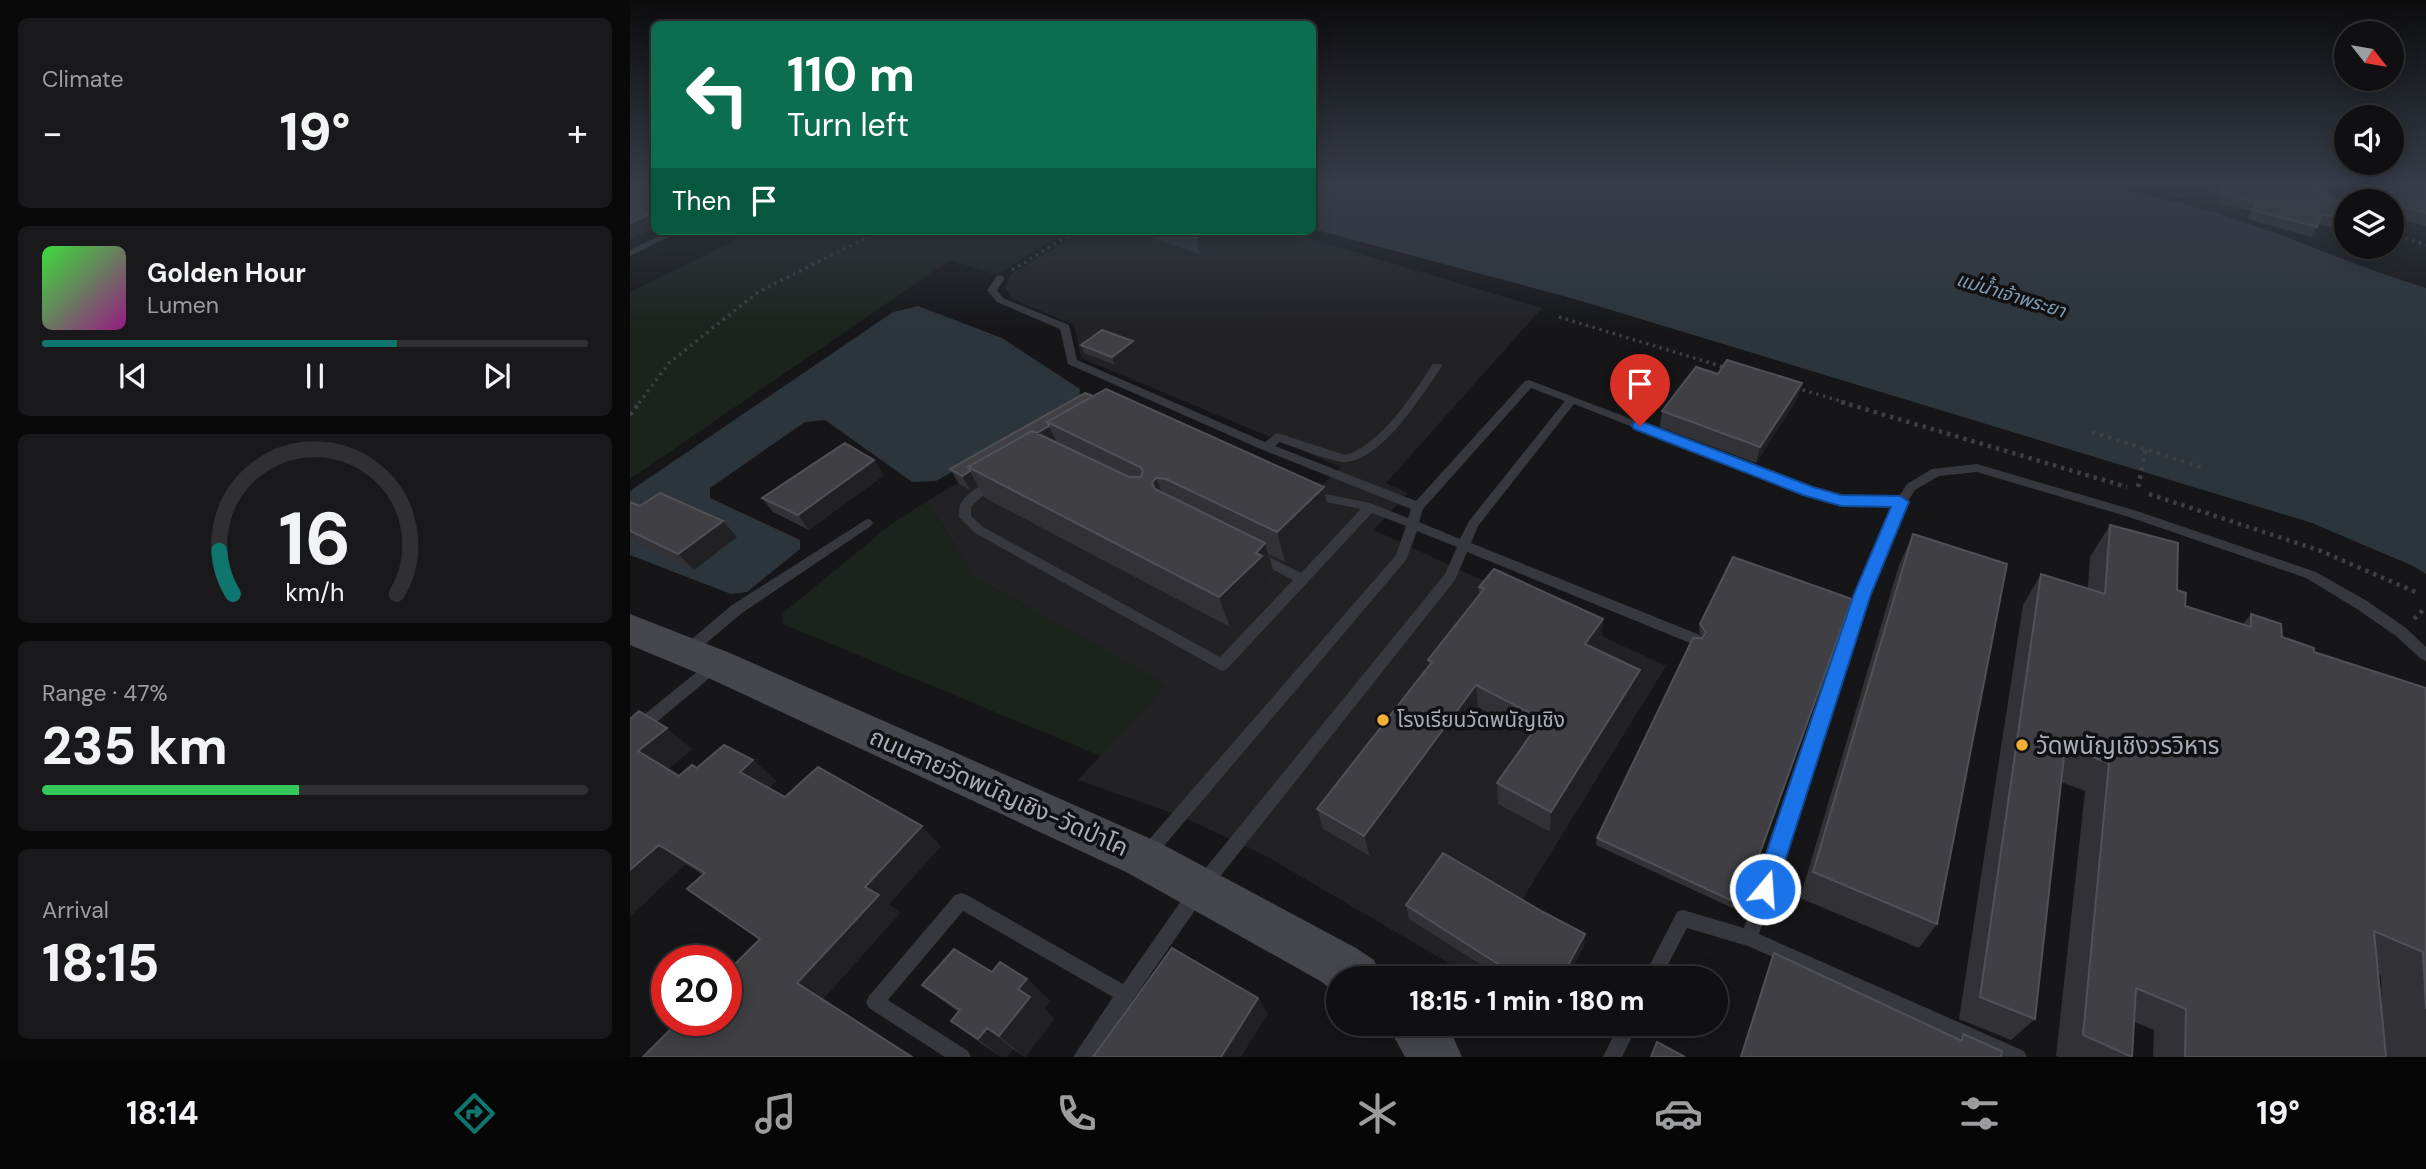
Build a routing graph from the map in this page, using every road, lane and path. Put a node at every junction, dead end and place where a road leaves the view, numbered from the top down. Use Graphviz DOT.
graph roads {
  1 [pos="668,235"];
  2 [pos="872,235"];
  3 [pos="1070,235"];
  4 [pos="2404,238"];
  5 [pos="2426,245"];
  6 [pos="630,253"];
  7 [pos="1000,278"];
  8 [pos="1559,317"];
  9 [pos="1437,366"];
  10 [pos="1728,368"];
  11 [pos="1794,387"];
  12 [pos="1572,400"];
  13 [pos="630,415"];
  14 [pos="2092,432"];
  15 [pos="1267,447"];
  16 [pos="2146,449"];
  17 [pos="2203,468"];
  18 [pos="1011,474"];
  19 [pos="2127,487"];
  20 [pos="2138,487"];
  21 [pos="1299,490"];
  22 [pos="2149,494"];
  23 [pos="1901,502"];
  24 [pos="1370,506"];
  25 [pos="1418,507"];
  26 [pos="867,523"];
  27 [pos="1414,524"];
  28 [pos="1464,545"];
  29 [pos="1244,550"];
  30 [pos="1302,579"];
  31 [pos="2420,594"];
  32 [pos="630,629"];
  33 [pos="1695,639"];
  34 [pos="2426,655"];
  35 [pos="701,658"];
  36 [pos="630,735"];
  37 [pos="1144,858"];
  38 [pos="1201,887"];
  39 [pos="1749,938"];
  40 [pos="1340,966"];
  41 [pos="1658,966"];
  42 [pos="1126,995"];
  43 [pos="1421,1036"];
  44 [pos="1623,1036"];
  45 [pos="962,1057"];
  46 [pos="1082,1057"];
  47 [pos="1436,1057"];
  48 [pos="1612,1057"];
  49 [pos="2018,1057"];
  1 -- 6 [label="lane"];
  2 -- 13 [label="path"];
  3 -- 7 [label="path"];
  4 -- 5 [label="path"];
  7 -- 15 [label="lane"];
  8 -- 10 [label="path"];
  9 -- 15 [label="lane"];
  11 -- 19 [label="path"];
  12 -- 23 [label="lane"];
  12 -- 25 [label="lane"];
  12 -- 28 [label="lane"];
  14 -- 16 [label="path"];
  15 -- 25 [label="lane"];
  16 -- 17 [label="path"];
  16 -- 20 [label="path"];
  18 -- 30 [label="lane"];
  21 -- 24 [label="lane"];
  22 -- 31 [label="path"];
  23 -- 34 [label="lane"];
  23 -- 39 [label="lane"];
  24 -- 27 [label="lane"];
  24 -- 30 [label="lane"];
  25 -- 27 [label="lane"];
  26 -- 35 [label="lane"];
  27 -- 28 [label="lane"];
  27 -- 37 [label="lane"];
  28 -- 33 [label="lane"];
  28 -- 38 [label="lane"];
  29 -- 30 [label="lane"];
  32 -- 35 [label="main road, ถนนสายวัดพนัญเชิง-วัดป่าโค"];
  35 -- 36 [label="lane"];
  35 -- 37 [label="main road, ถนนสายวัดพนัญเชิง-วัดป่าโค"];
  37 -- 38 [label="main road, ถนนสายวัดพนัญเชิง-วัดป่าโค"];
  38 -- 40 [label="main road, ถนนสายวัดพนัญเชิง-วัดป่าโค"];
  38 -- 42 [label="lane"];
  39 -- 41 [label="lane"];
  39 -- 49 [label="lane"];
  42 -- 45 [label="lane"];
  42 -- 46 [label="lane"];
  43 -- 47 [label="main road"];
  44 -- 48 [label="lane"];
}
